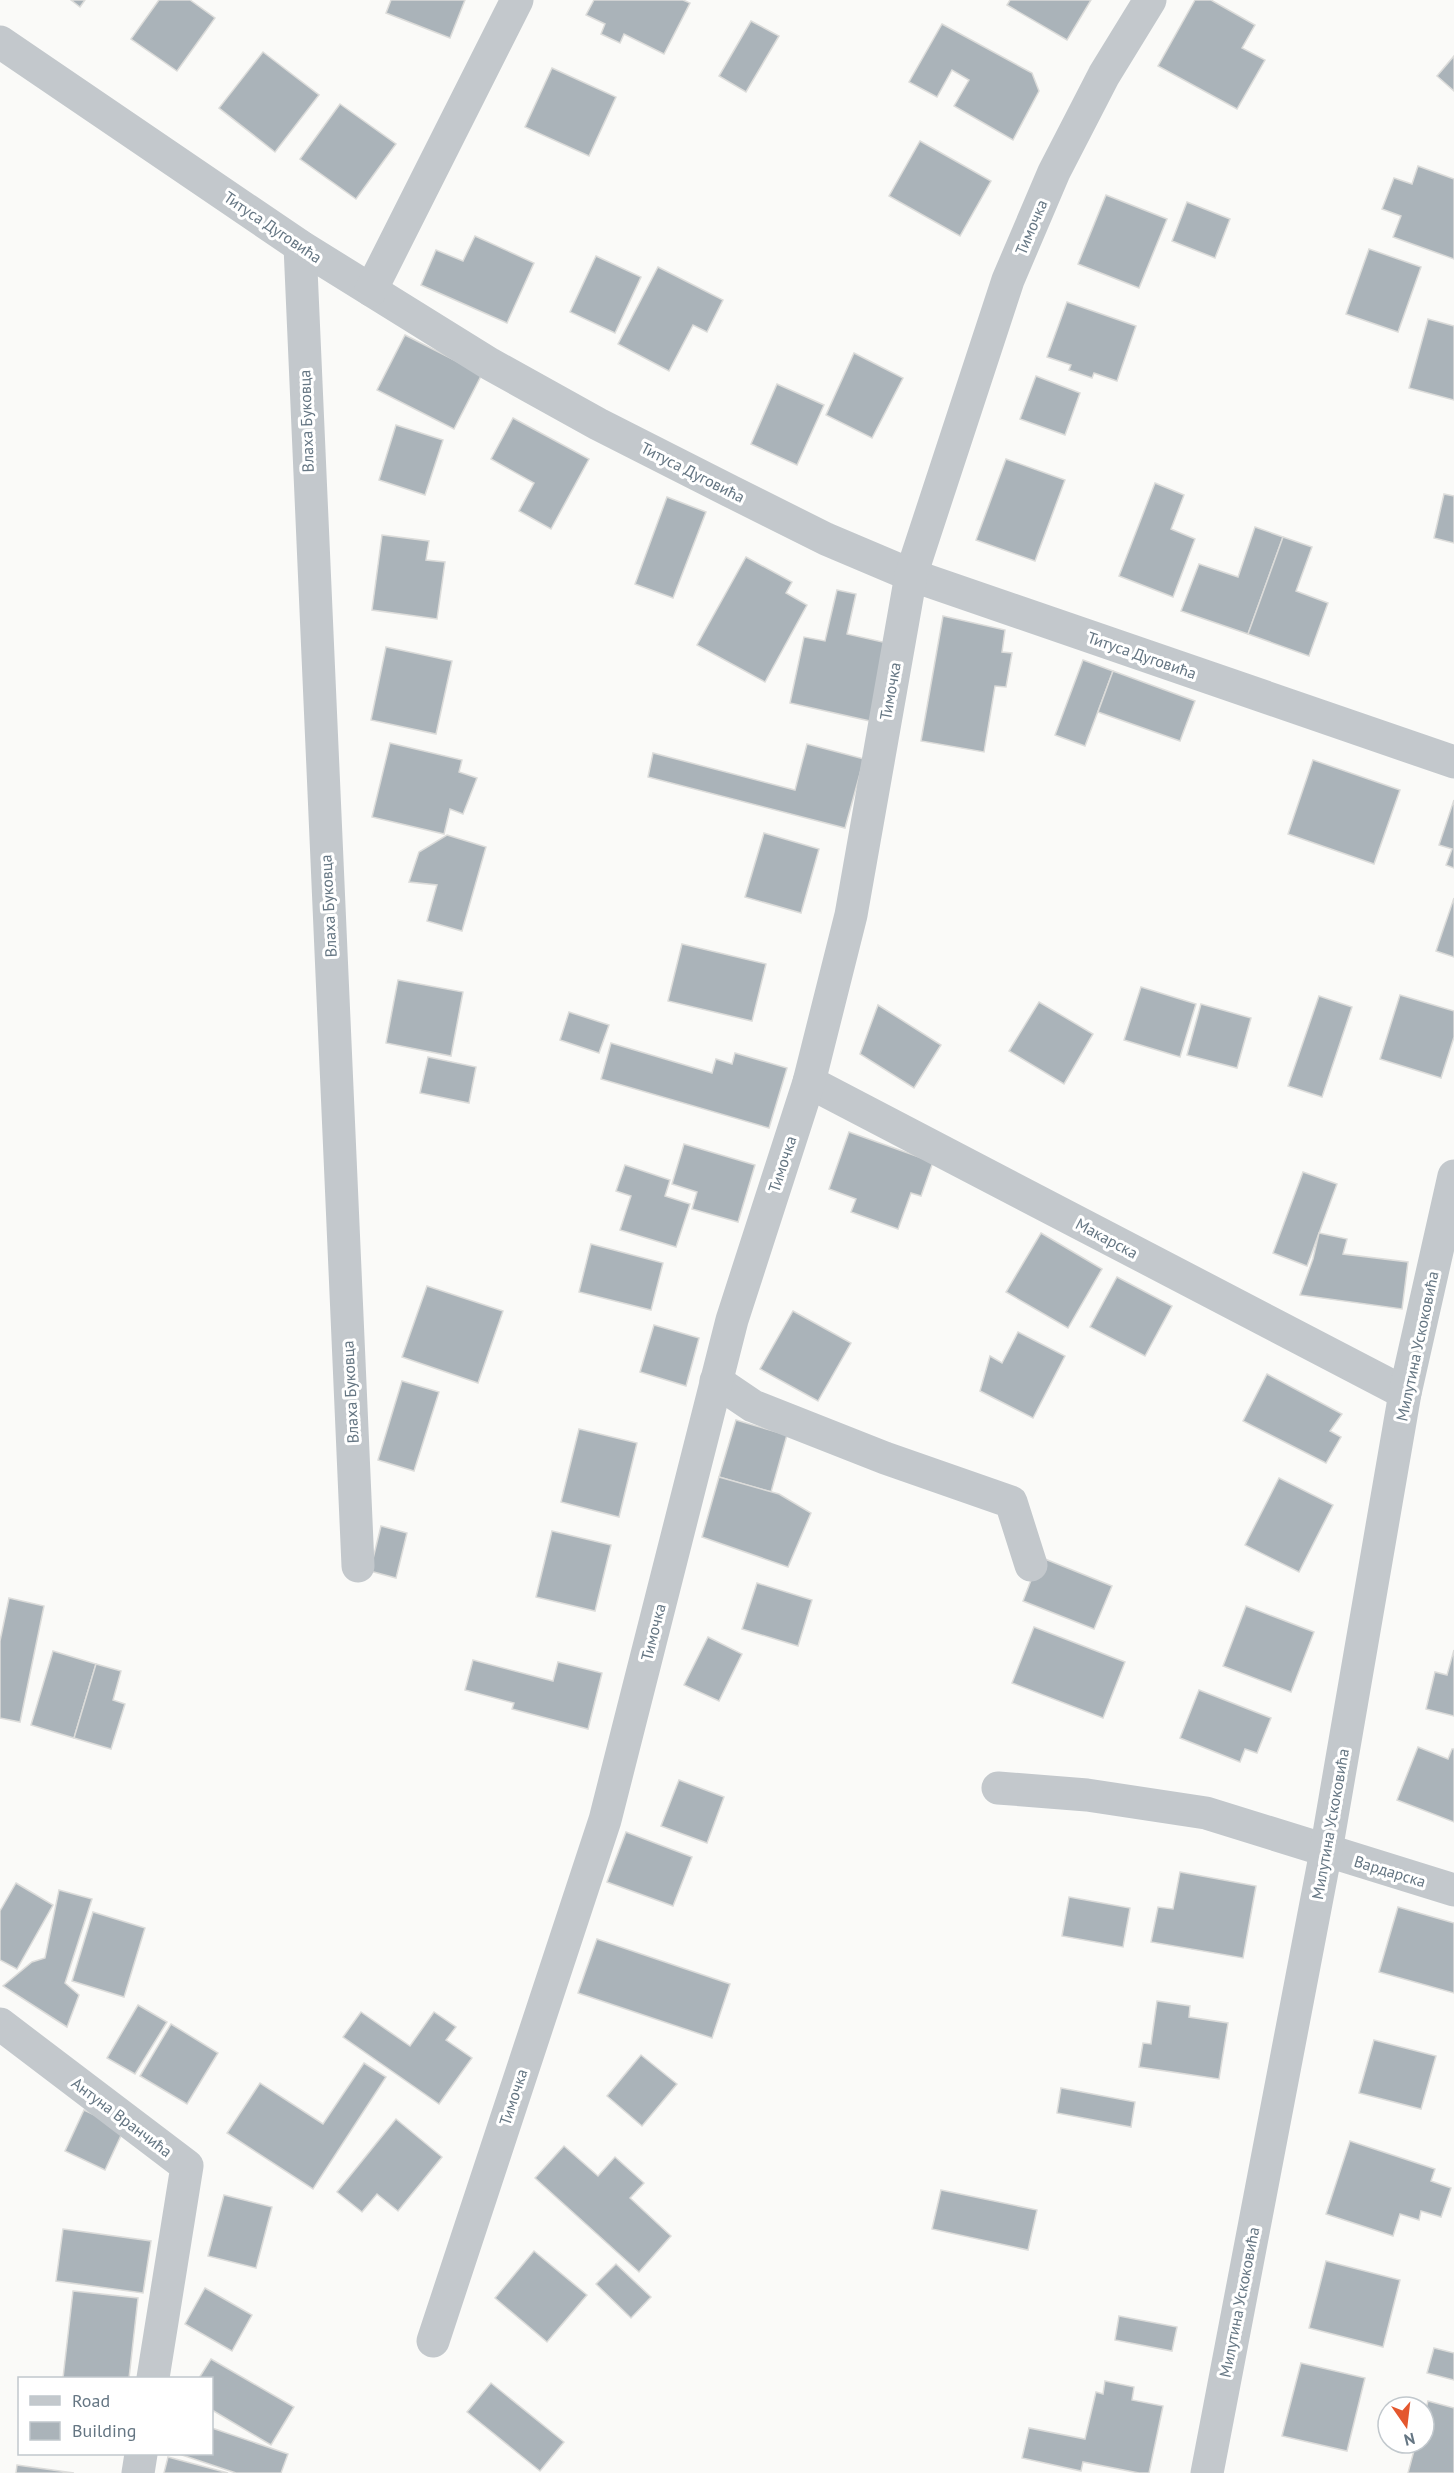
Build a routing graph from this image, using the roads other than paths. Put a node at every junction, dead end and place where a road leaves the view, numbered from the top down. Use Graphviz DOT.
graph roads {
  1 [pos="517,0"];
  2 [pos="1149,0"];
  3 [pos="0,42"];
  4 [pos="300,246"];
  5 [pos="371,290"];
  6 [pos="910,574"];
  7 [pos="1454,762"];
  8 [pos="809,1082"];
  9 [pos="1454,1176"];
  10 [pos="716,1381"];
  11 [pos="1405,1393"];
  12 [pos="1031,1564"];
  13 [pos="358,1566"];
  14 [pos="998,1788"];
  15 [pos="1326,1851"];
  16 [pos="1454,1890"];
  17 [pos="0,2024"];
  18 [pos="433,2341"];
  19 [pos="153,2377"];
  20 [pos="141,2455"];
  21 [pos="138,2473"];
  22 [pos="1207,2473"];
  1 -- 5 [label="street"];
  2 -- 6 [label="street, Тимочка"];
  3 -- 4 [label="street, Титуса Дуговића"];
  4 -- 5 [label="street, Титуса Дуговића"];
  4 -- 13 [label="street, Влаха Буковца"];
  5 -- 6 [label="street, Титуса Дуговића"];
  6 -- 7 [label="street, Титуса Дуговића"];
  6 -- 8 [label="street, Тимочка"];
  8 -- 10 [label="street, Тимочка"];
  8 -- 11 [label="street, Макарска"];
  9 -- 11 [label="street, Милутина Ускоковића"];
  10 -- 12 [label="street"];
  10 -- 18 [label="street, Тимочка"];
  11 -- 15 [label="street, Милутина Ускоковића"];
  14 -- 15 [label="street, Вардарска"];
  15 -- 16 [label="street, Вардарска"];
  15 -- 22 [label="street, Милутина Ускоковића"];
  17 -- 19 [label="street, Антуна Вранчића"];
  20 -- 21 [label="street"];
}
